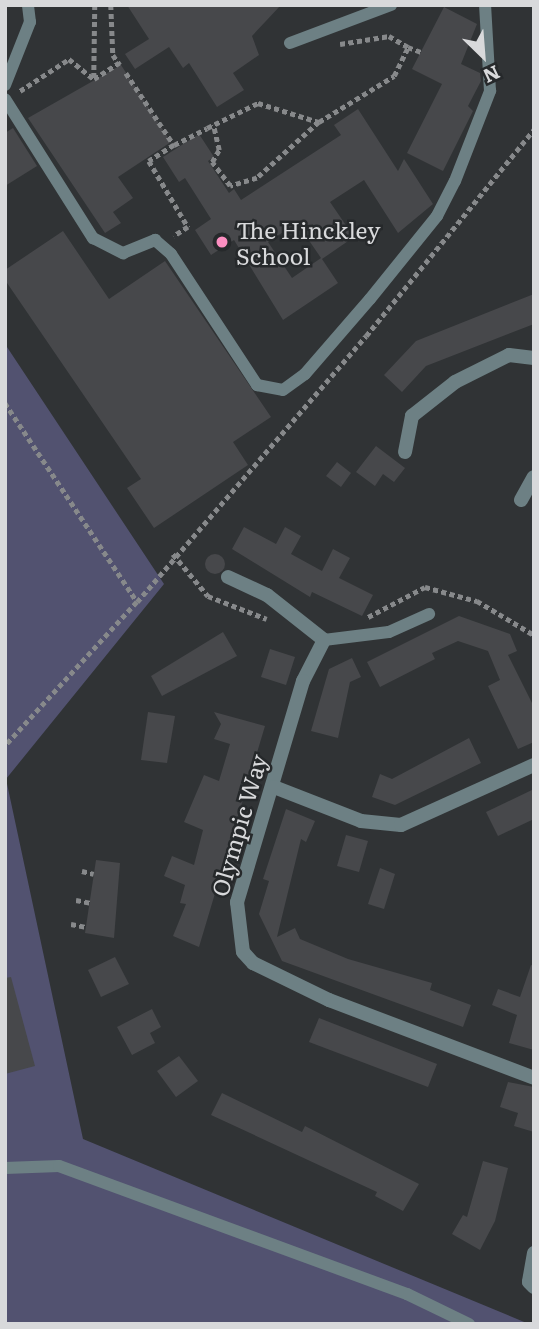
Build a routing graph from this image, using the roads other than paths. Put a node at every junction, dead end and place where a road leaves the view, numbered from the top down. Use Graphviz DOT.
graph roads {
  1 [pos="28,5"];
  2 [pos="391,5"];
  3 [pos="485,5"];
  4 [pos="290,43"];
  5 [pos="5,85"];
  6 [pos="6,99"];
  7 [pos="534,358"];
  8 [pos="405,452"];
  9 [pos="534,477"];
  10 [pos="521,500"];
  11 [pos="228,577"];
  12 [pos="429,614"];
  13 [pos="324,640"];
  14 [pos="534,765"];
  15 [pos="274,787"];
  16 [pos="534,1078"];
  17 [pos="5,1168"];
  18 [pos="534,1253"];
  19 [pos="534,1287"];
  20 [pos="468,1324"];
  1 -- 5 [label="lane"];
  2 -- 4 [label="lane"];
  3 -- 6 [label="lane"];
  7 -- 8 [label="street"];
  9 -- 10 [label="street"];
  11 -- 13 [label="street"];
  12 -- 13 [label="lane"];
  13 -- 15 [label="street, Olympic Way"];
  14 -- 15 [label="street"];
  15 -- 16 [label="street, Olympic Way"];
  17 -- 20 [label="lane"];
  18 -- 19 [label="street"];
}
